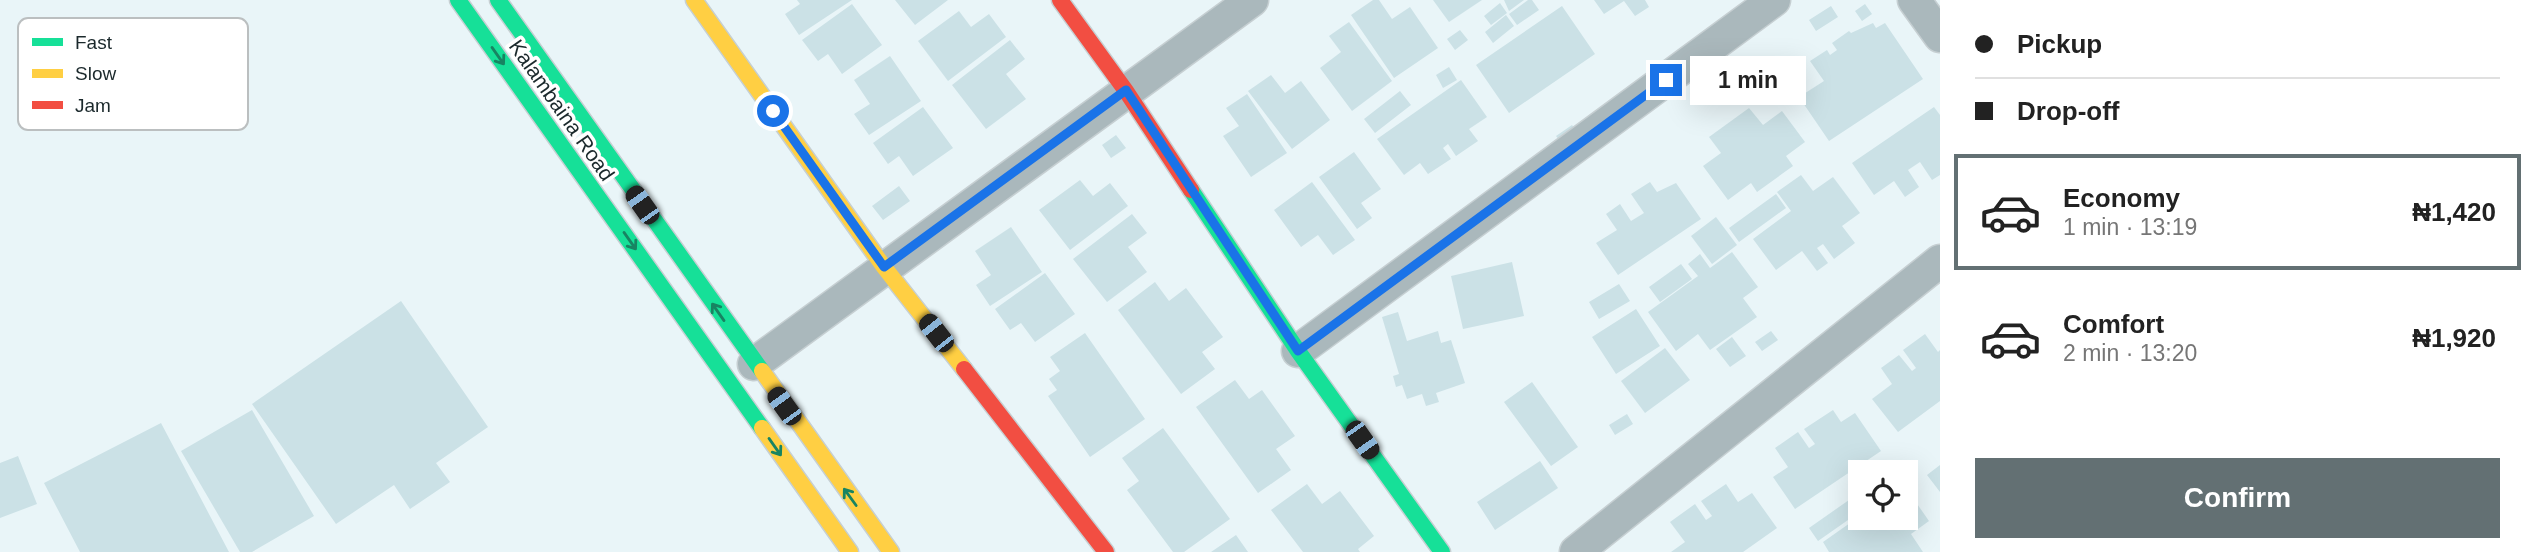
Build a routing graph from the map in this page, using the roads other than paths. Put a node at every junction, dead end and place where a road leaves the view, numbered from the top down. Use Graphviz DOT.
graph roads {
  1 [pos="458,0"];
  2 [pos="498,0"];
  3 [pos="694,0"];
  4 [pos="1060,0"];
  5 [pos="1252,0"];
  6 [pos="1774,0"];
  7 [pos="1914,0"];
  8 [pos="1940,36"];
  9 [pos="1126,90"];
  10 [pos="1940,261"];
  11 [pos="884,267"];
  12 [pos="1298,351"];
  13 [pos="754,364"];
  14 [pos="850,552"];
  15 [pos="891,552"];
  16 [pos="1106,552"];
  17 [pos="1442,552"];
  18 [pos="1576,552"];
  1 -- 14 [label="street, Kalambaina Road, one-way"];
  13 -- 2 [label="street, one-way"];
  3 -- 11 [label="street"];
  4 -- 9 [label="street"];
  5 -- 9 [label="street"];
  6 -- 12 [label="street"];
  7 -- 8 [label="street"];
  9 -- 11 [label="street"];
  9 -- 12 [label="street"];
  10 -- 18 [label="street"];
  11 -- 13 [label="street"];
  11 -- 16 [label="street"];
  12 -- 17 [label="street"];
  15 -- 13 [label="street, one-way"];
}
